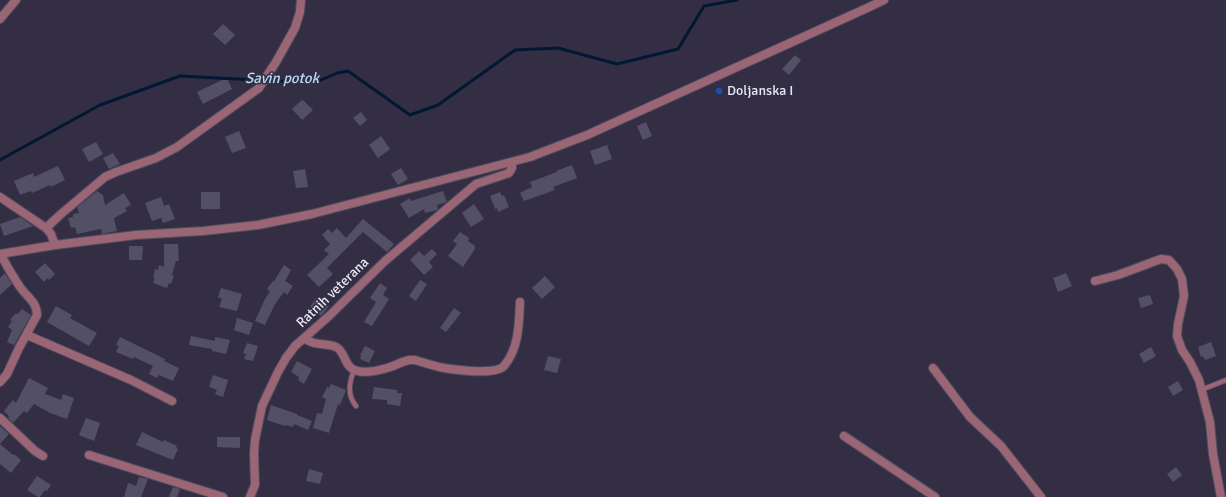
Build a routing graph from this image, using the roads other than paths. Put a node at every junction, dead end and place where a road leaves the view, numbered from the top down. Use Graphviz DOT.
graph roads {
  1 [pos="301,0"];
  2 [pos="884,0"];
  3 [pos="12,1"];
  4 [pos="0,19"];
  5 [pos="512,162"];
  6 [pos="0,196"];
  7 [pos="46,228"];
  8 [pos="55,245"];
  9 [pos="1,254"];
  10 [pos="1095,281"];
  11 [pos="520,302"];
  12 [pos="27,334"];
  13 [pos="304,338"];
  14 [pos="933,368"];
  15 [pos="354,370"];
  16 [pos="1226,380"];
  17 [pos="0,382"];
  18 [pos="1201,390"];
  19 [pos="172,401"];
  20 [pos="356,406"];
  21 [pos="0,418"];
  22 [pos="844,436"];
  23 [pos="89,455"];
  24 [pos="43,456"];
  25 [pos="223,497"];
  26 [pos="250,497"];
  27 [pos="935,497"];
  28 [pos="1041,497"];
  29 [pos="1221,497"];
  1 -- 7 [label="street"];
  2 -- 5 [label="street"];
  3 -- 4 [label="street"];
  5 -- 8 [label="street"];
  5 -- 13 [label="street, Ratnih veterana"];
  6 -- 7 [label="street"];
  7 -- 8 [label="street"];
  8 -- 9 [label="street"];
  9 -- 12 [label="street"];
  10 -- 18 [label="street"];
  11 -- 15 [label="street"];
  12 -- 17 [label="street"];
  12 -- 19 [label="street"];
  13 -- 15 [label="street"];
  13 -- 26 [label="street, Ratnih veterana"];
  14 -- 28 [label="street"];
  15 -- 20 [label="lane"];
  16 -- 18 [label="lane"];
  18 -- 29 [label="street"];
  21 -- 24 [label="street"];
  22 -- 27 [label="street"];
  23 -- 25 [label="street"];
}
